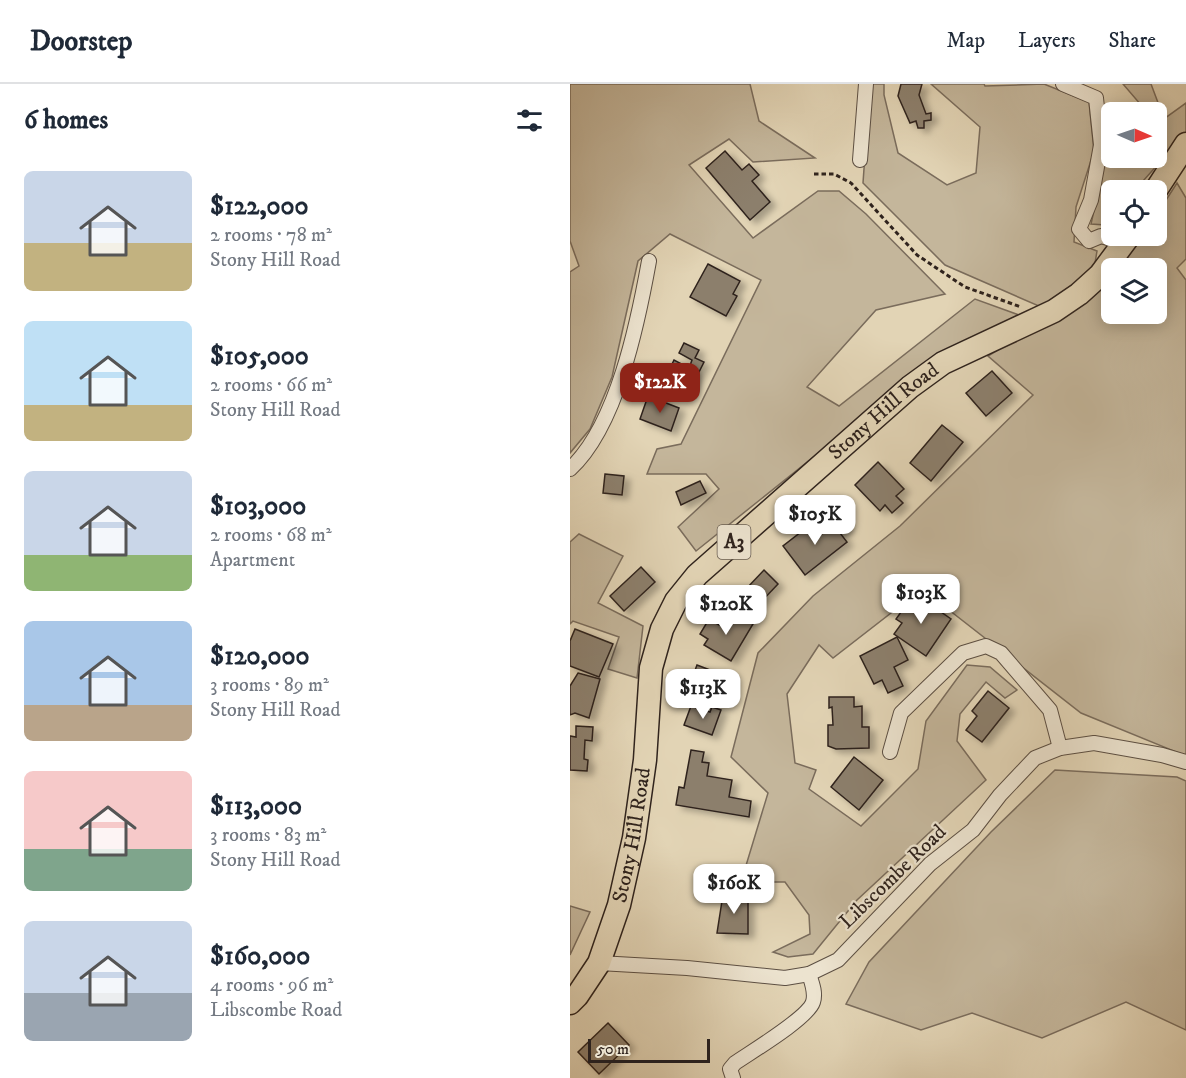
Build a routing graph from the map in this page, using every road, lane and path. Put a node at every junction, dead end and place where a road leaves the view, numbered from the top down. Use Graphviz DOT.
graph roads {
  1 [pos="866,84"];
  2 [pos="1063,84"];
  3 [pos="1186,144"];
  4 [pos="860,160"];
  5 [pos="814,174"];
  6 [pos="1163,180"];
  7 [pos="1101,236"];
  8 [pos="1122,246"];
  9 [pos="649,261"];
  10 [pos="1045,315"];
  11 [pos="570,469"];
  12 [pos="1060,748"];
  13 [pos="890,752"];
  14 [pos="1186,762"];
  15 [pos="598,963"];
  16 [pos="809,974"];
  17 [pos="570,1003"];
  18 [pos="733,1078"];
  1 -- 4 [label="street"];
  2 -- 7 [label="street"];
  3 -- 6 [label="main road"];
  5 -- 10 [label="path"];
  8 -- 10 [label="main road, Stony Hill Road / A3"];
  9 -- 11 [label="street"];
  10 -- 15 [label="main road, Stony Hill Road / A3"];
  12 -- 13 [label="street"];
  12 -- 14 [label="street, Libscombe Road"];
  12 -- 16 [label="street, Libscombe Road"];
  15 -- 16 [label="street, Libscombe Road"];
  15 -- 17 [label="main road, Stony Hill Road / A3"];
  16 -- 18 [label="street"];
}
